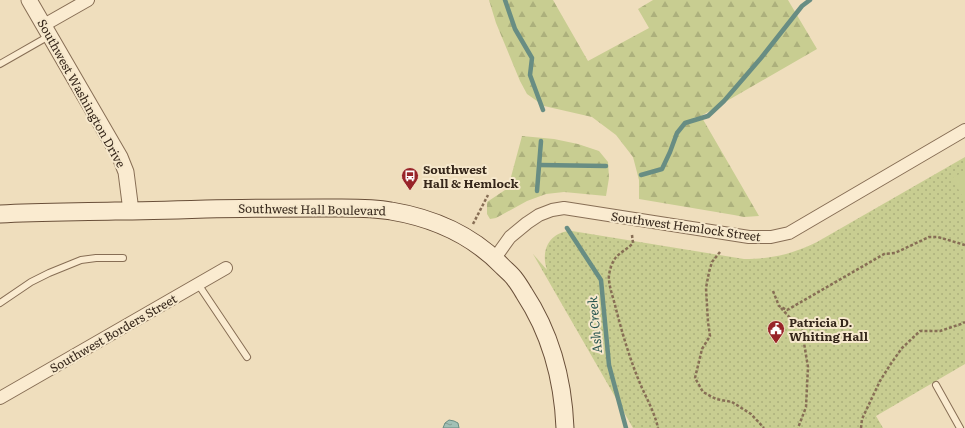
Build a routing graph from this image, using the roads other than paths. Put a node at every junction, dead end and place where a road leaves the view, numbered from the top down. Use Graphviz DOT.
graph roads {
  1 [pos="29,0"];
  2 [pos="88,0"];
  3 [pos="47,30"];
  4 [pos="0,64"];
  5 [pos="965,130"];
  6 [pos="131,211"];
  7 [pos="0,214"];
  8 [pos="123,258"];
  9 [pos="495,258"];
  10 [pos="226,268"];
  11 [pos="198,284"];
  12 [pos="0,303"];
  13 [pos="247,357"];
  14 [pos="936,385"];
  15 [pos="0,398"];
  16 [pos="565,428"];
  17 [pos="960,428"];
  1 -- 3 [label="street, Southwest Washington Drive"];
  2 -- 3 [label="street"];
  3 -- 4 [label="lane"];
  3 -- 6 [label="street, Southwest Washington Drive"];
  5 -- 9 [label="street, Southwest Hemlock Street"];
  6 -- 7 [label="main road, Southwest Hall Boulevard"];
  6 -- 9 [label="main road, Southwest Hall Boulevard"];
  8 -- 12 [label="lane"];
  9 -- 16 [label="main road, Southwest Hall Boulevard"];
  10 -- 11 [label="street, Southwest Borders Street"];
  11 -- 13 [label="lane"];
  11 -- 15 [label="street, Southwest Borders Street"];
  14 -- 17 [label="lane"];
}
